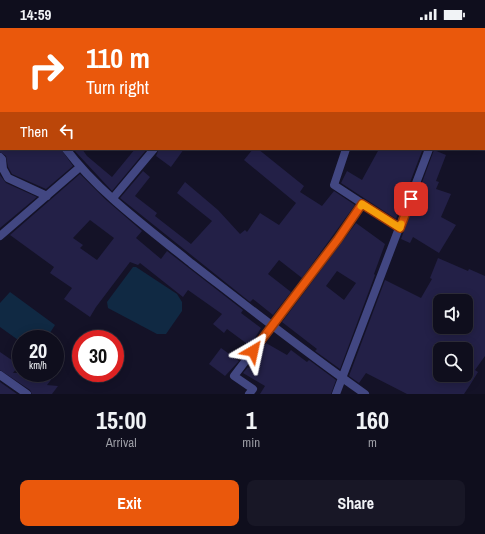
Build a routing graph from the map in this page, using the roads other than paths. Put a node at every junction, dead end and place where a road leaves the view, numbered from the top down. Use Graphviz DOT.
graph roads {
  1 [pos="67,150"];
  2 [pos="153,150"];
  3 [pos="346,150"];
  4 [pos="429,150"];
  5 [pos="0,157"];
  6 [pos="80,168"];
  7 [pos="47,196"];
  8 [pos="113,198"];
  9 [pos="362,204"];
  10 [pos="400,228"];
  11 [pos="0,236"];
  12 [pos="271,326"];
  13 [pos="0,375"];
  14 [pos="342,378"];
  15 [pos="27,394"];
  16 [pos="250,394"];
  17 [pos="336,394"];
  18 [pos="365,394"];
  1 -- 6 [label="street"];
  2 -- 8 [label="street"];
  3 -- 9 [label="street"];
  4 -- 10 [label="street"];
  5 -- 7 [label="street"];
  6 -- 7 [label="street"];
  6 -- 8 [label="street"];
  7 -- 11 [label="street"];
  8 -- 12 [label="street"];
  9 -- 10 [label="street"];
  9 -- 12 [label="street"];
  10 -- 14 [label="street"];
  12 -- 14 [label="street"];
  12 -- 16 [label="street"];
  13 -- 15 [label="street"];
  14 -- 17 [label="street"];
  14 -- 18 [label="street"];
}
